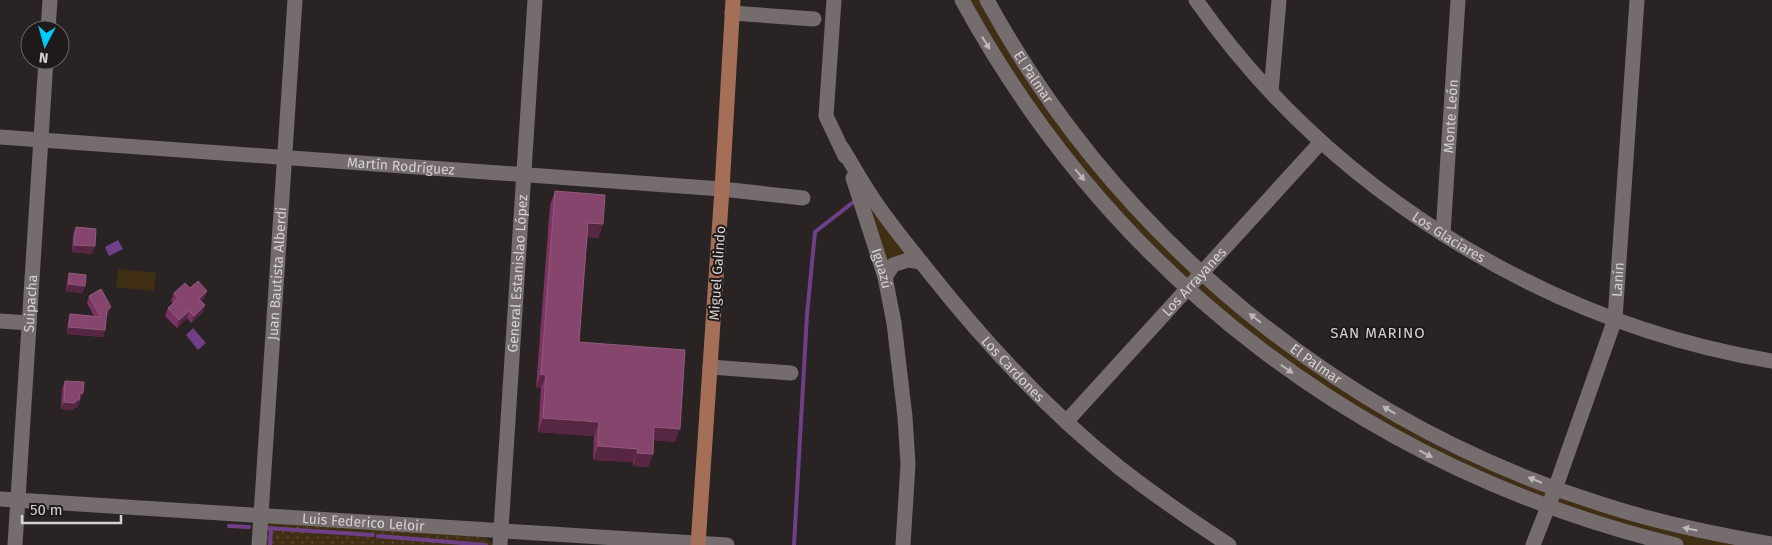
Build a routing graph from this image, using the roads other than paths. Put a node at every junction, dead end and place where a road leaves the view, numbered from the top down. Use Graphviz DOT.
graph roads {
  1 [pos="50,0"];
  2 [pos="296,0"];
  3 [pos="535,0"];
  4 [pos="834,0"];
  5 [pos="962,0"];
  6 [pos="987,0"];
  7 [pos="1196,0"];
  8 [pos="1279,0"];
  9 [pos="1458,0"];
  10 [pos="1637,0"];
  11 [pos="732,7"];
  12 [pos="814,19"];
  13 [pos="49,20"];
  14 [pos="45,70"];
  15 [pos="1271,92"];
  16 [pos="0,137"];
  17 [pos="41,140"];
  18 [pos="1322,142"];
  19 [pos="842,148"];
  20 [pos="285,158"];
  21 [pos="524,175"];
  22 [pos="722,189"];
  23 [pos="803,198"];
  24 [pos="1443,234"];
  25 [pos="921,262"];
  26 [pos="1202,273"];
  27 [pos="885,277"];
  28 [pos="1187,289"];
  29 [pos="1615,319"];
  30 [pos="0,320"];
  31 [pos="29,322"];
  32 [pos="1772,361"];
  33 [pos="710,367"];
  34 [pos="791,373"];
  35 [pos="1066,422"];
  36 [pos="1555,489"];
  37 [pos="0,498"];
  38 [pos="18,500"];
  39 [pos="1548,507"];
  40 [pos="261,515"];
  41 [pos="501,538"];
  42 [pos="1720,540"];
  43 [pos="906,542"];
  44 [pos="698,544"];
  45 [pos="1772,544"];
  46 [pos="15,545"];
  47 [pos="259,545"];
  48 [pos="727,545"];
  49 [pos="1229,545"];
  50 [pos="1534,545"];
  51 [pos="1676,545"];
  1 -- 13 [label="street"];
  2 -- 20 [label="street, Juan Bautista Alberdi"];
  3 -- 21 [label="street, General Estanislao López"];
  4 -- 19 [label="street, Iguazú"];
  5 -- 28 [label="street, El Palmar, one-way"];
  6 -- 26 [label="street, El Palmar"];
  7 -- 15 [label="street, Los Glaciares"];
  8 -- 15 [label="street"];
  9 -- 24 [label="street, Monte León"];
  10 -- 29 [label="street, Lanín"];
  11 -- 12 [label="street"];
  11 -- 22 [label="main road, Miguel Galindo"];
  14 -- 17 [label="street, Suipacha"];
  15 -- 18 [label="street, Los Glaciares"];
  16 -- 17 [label="street, Martín Rodríguez"];
  17 -- 20 [label="street, Martín Rodríguez"];
  17 -- 31 [label="street, Suipacha"];
  18 -- 24 [label="street, Los Glaciares"];
  18 -- 26 [label="street, Los Arrayanes"];
  19 -- 25 [label="street, Los Cardones"];
  19 -- 27 [label="street, Iguazú"];
  20 -- 21 [label="street, Martín Rodríguez"];
  20 -- 40 [label="street, Juan Bautista Alberdi"];
  21 -- 22 [label="street, Martín Rodríguez"];
  21 -- 41 [label="street, General Estanislao López"];
  22 -- 23 [label="street, Martín Rodríguez"];
  22 -- 33 [label="main road, Miguel Galindo"];
  24 -- 29 [label="street, Los Glaciares"];
  25 -- 27 [label="street"];
  25 -- 35 [label="street, Los Cardones"];
  26 -- 28 [label="street, Los Arrayanes"];
  36 -- 26 [label="street, El Palmar, one-way"];
  27 -- 43 [label="street, Iguazú"];
  28 -- 35 [label="street, Los Arrayanes"];
  28 -- 39 [label="street, El Palmar, one-way"];
  29 -- 32 [label="street, Los Glaciares"];
  29 -- 36 [label="street, Lanín"];
  30 -- 31 [label="street"];
  31 -- 38 [label="street, Suipacha"];
  33 -- 34 [label="street"];
  33 -- 44 [label="main road, Miguel Galindo"];
  35 -- 49 [label="street, Los Cardones"];
  36 -- 39 [label="street, Lanín"];
  42 -- 36 [label="street, El Palmar, one-way"];
  37 -- 38 [label="street, Luis Federico Leloir"];
  38 -- 40 [label="street, Luis Federico Leloir"];
  38 -- 46 [label="street, Suipacha"];
  39 -- 50 [label="street, Lanín"];
  39 -- 51 [label="street, El Palmar"];
  40 -- 41 [label="street, Luis Federico Leloir"];
  40 -- 47 [label="street, Juan Bautista Alberdi"];
  41 -- 44 [label="street, Luis Federico Leloir"];
  42 -- 45 [label="street, El Palmar"];
  44 -- 48 [label="street, Luis Federico Leloir"];
}
